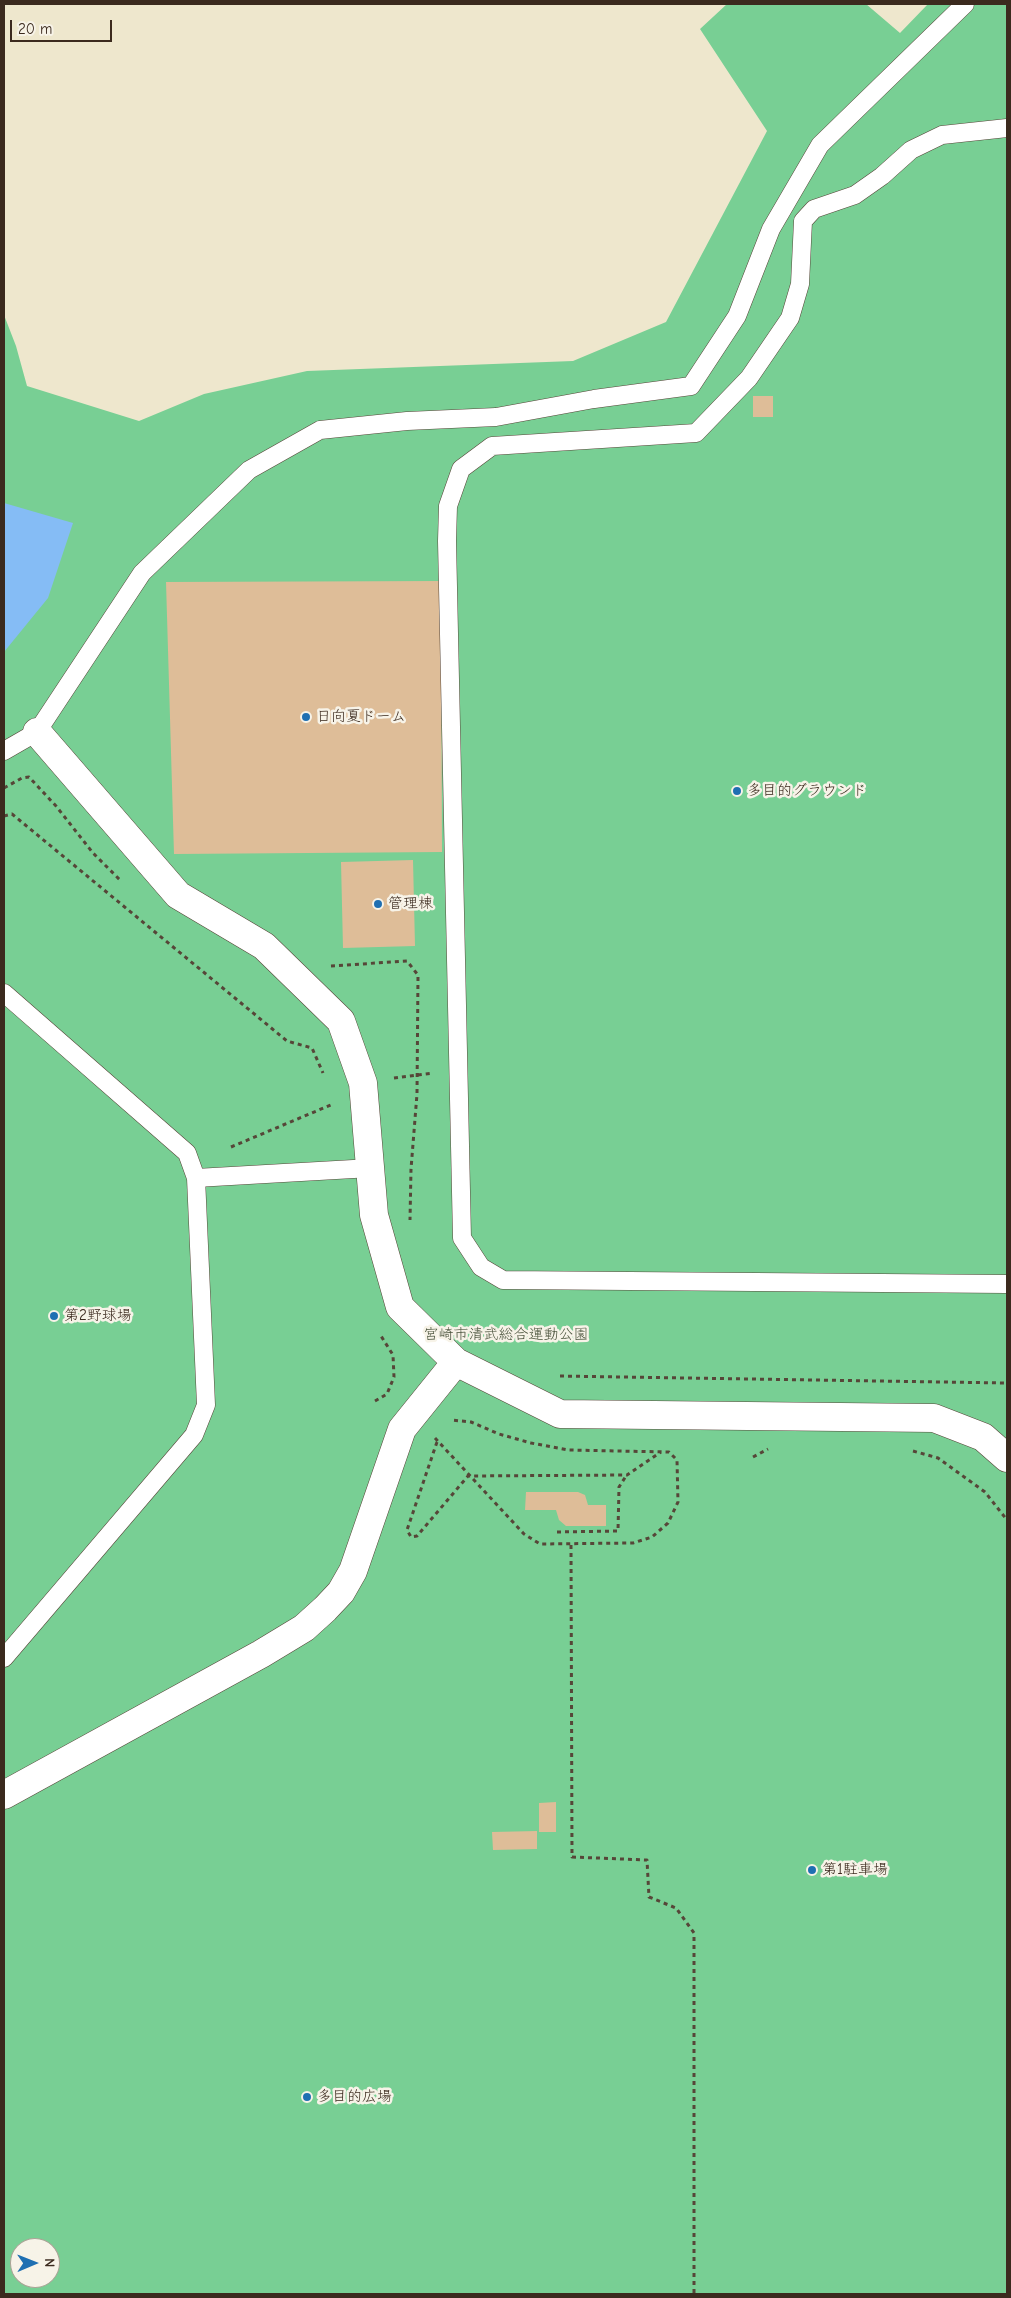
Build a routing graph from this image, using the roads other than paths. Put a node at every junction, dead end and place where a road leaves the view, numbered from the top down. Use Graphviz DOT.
graph roads {
  1 [pos="965,4"];
  2 [pos="1007,128"];
  3 [pos="38,732"];
  4 [pos="4,751"];
  5 [pos="4,993"];
  6 [pos="371,1168"];
  7 [pos="196,1178"];
  8 [pos="1007,1284"];
  9 [pos="456,1362"];
  10 [pos="1007,1458"];
  11 [pos="4,1658"];
  12 [pos="4,1795"];
  1 -- 3 [label="lane"];
  2 -- 8 [label="lane"];
  3 -- 4 [label="lane"];
  3 -- 6 [label="street"];
  5 -- 7 [label="lane"];
  6 -- 7 [label="lane"];
  6 -- 9 [label="street"];
  7 -- 11 [label="lane"];
  9 -- 10 [label="street"];
  9 -- 12 [label="street"];
}
